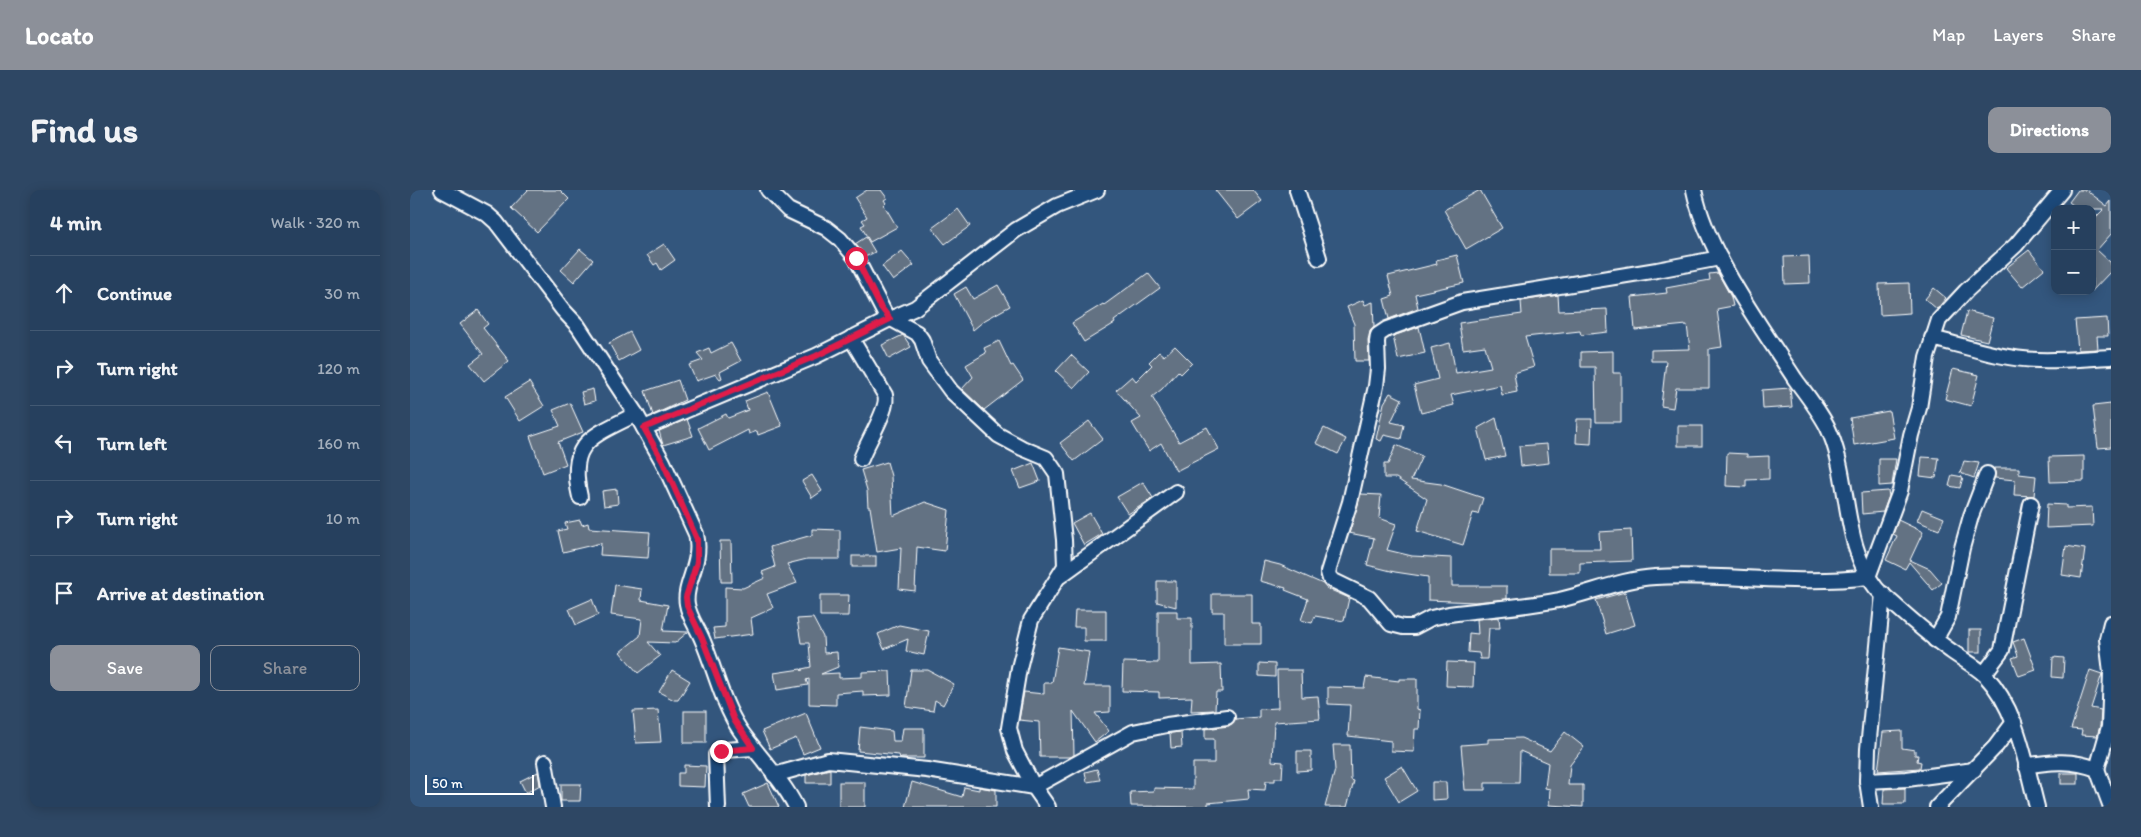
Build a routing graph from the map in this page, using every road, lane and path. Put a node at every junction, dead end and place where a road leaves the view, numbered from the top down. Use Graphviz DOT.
graph roads {
  1 [pos="442,190"];
  2 [pos="768,190"];
  3 [pos="1297,190"];
  4 [pos="1694,190"];
  5 [pos="2062,190"];
  6 [pos="1095,191"];
  7 [pos="1318,258"];
  8 [pos="1720,258"];
  9 [pos="890,319"];
  10 [pos="851,338"];
  11 [pos="1932,338"];
  12 [pos="2111,357"];
  13 [pos="636,414"];
  14 [pos="644,428"];
  15 [pos="861,459"];
  16 [pos="1987,474"];
  17 [pos="1176,492"];
  18 [pos="580,497"];
  19 [pos="2031,504"];
  20 [pos="1059,577"];
  21 [pos="1868,577"];
  22 [pos="1883,594"];
  23 [pos="2111,623"];
  24 [pos="1935,640"];
  25 [pos="1984,674"];
  26 [pos="1227,717"];
  27 [pos="2014,722"];
  28 [pos="753,748"];
  29 [pos="545,762"];
  30 [pos="2026,766"];
  31 [pos="2097,769"];
  32 [pos="1974,770"];
  33 [pos="774,774"];
  34 [pos="1867,781"];
  35 [pos="1034,787"];
  36 [pos="553,807"];
  37 [pos="718,807"];
  38 [pos="796,807"];
  39 [pos="1048,807"];
  40 [pos="1871,807"];
  41 [pos="1937,807"];
  42 [pos="2037,807"];
  43 [pos="2111,807"];
  1 -- 13 [label="street"];
  2 -- 9 [label="street"];
  3 -- 7 [label="street"];
  4 -- 8 [label="street"];
  5 -- 11 [label="street"];
  6 -- 9 [label="street"];
  8 -- 21 [label="street"];
  8 -- 21 [label="street"];
  9 -- 10 [label="street"];
  9 -- 20 [label="street"];
  10 -- 14 [label="street"];
  10 -- 15 [label="street"];
  11 -- 12 [label="street"];
  11 -- 21 [label="street"];
  13 -- 14 [label="street"];
  13 -- 18 [label="street"];
  14 -- 28 [label="street"];
  16 -- 24 [label="street"];
  17 -- 20 [label="street"];
  19 -- 25 [label="street"];
  20 -- 35 [label="street"];
  21 -- 22 [label="street"];
  22 -- 24 [label="street"];
  22 -- 34 [label="street"];
  23 -- 31 [label="street"];
  24 -- 25 [label="street"];
  25 -- 27 [label="street"];
  26 -- 35 [label="street"];
  27 -- 30 [label="street"];
  27 -- 32 [label="street"];
  28 -- 33 [label="street"];
  28 -- 37 [label="street"];
  29 -- 36 [label="street"];
  30 -- 31 [label="street"];
  30 -- 42 [label="street"];
  31 -- 43 [label="street"];
  32 -- 34 [label="street"];
  32 -- 41 [label="street"];
  33 -- 35 [label="street"];
  33 -- 38 [label="street"];
  34 -- 40 [label="street"];
  35 -- 39 [label="street"];
}
